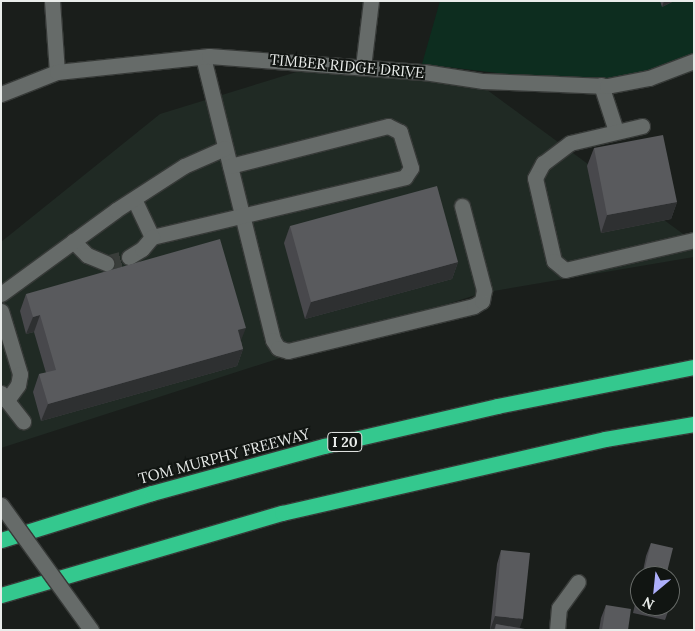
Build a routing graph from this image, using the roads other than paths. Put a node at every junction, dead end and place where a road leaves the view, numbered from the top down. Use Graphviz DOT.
graph roads {
  1 [pos="52,1"];
  2 [pos="371,1"];
  3 [pos="203,57"];
  4 [pos="694,61"];
  5 [pos="363,67"];
  6 [pos="57,72"];
  7 [pos="601,85"];
  8 [pos="1,94"];
  9 [pos="642,126"];
  10 [pos="616,131"];
  11 [pos="225,148"];
  12 [pos="230,166"];
  13 [pos="134,199"];
  14 [pos="462,206"];
  15 [pos="242,217"];
  16 [pos="152,237"];
  17 [pos="694,240"];
  18 [pos="73,241"];
  19 [pos="129,257"];
  20 [pos="106,263"];
  21 [pos="1,294"];
  22 [pos="1,311"];
  23 [pos="694,367"];
  24 [pos="4,397"];
  25 [pos="24,421"];
  26 [pos="694,424"];
  27 [pos="694,434"];
  28 [pos="605,440"];
  29 [pos="1,505"];
  30 [pos="1,540"];
  31 [pos="578,582"];
  32 [pos="1,595"];
  33 [pos="91,630"];
  34 [pos="557,630"];
  1 -- 6 [label="street"];
  2 -- 5 [label="street"];
  3 -- 5 [label="street, TIMBER RIDGE DRIVE"];
  3 -- 6 [label="street, TIMBER RIDGE DRIVE"];
  3 -- 11 [label="street"];
  4 -- 7 [label="street, TIMBER RIDGE DRIVE"];
  5 -- 7 [label="street, TIMBER RIDGE DRIVE"];
  6 -- 8 [label="street, TIMBER RIDGE DRIVE"];
  7 -- 10 [label="street"];
  9 -- 10 [label="street"];
  10 -- 17 [label="street"];
  11 -- 12 [label="street"];
  11 -- 13 [label="street"];
  12 -- 15 [label="street"];
  12 -- 15 [label="street"];
  13 -- 16 [label="street"];
  13 -- 18 [label="street"];
  14 -- 15 [label="street"];
  15 -- 16 [label="street"];
  16 -- 19 [label="street"];
  18 -- 20 [label="street"];
  18 -- 21 [label="street"];
  22 -- 24 [label="street"];
  23 -- 30 [label="highway, TOM MURPHY FREEWAY / I 20"];
  24 -- 25 [label="street"];
  26 -- 28 [label="highway"];
  27 -- 28 [label="highway"];
  28 -- 32 [label="highway"];
  29 -- 33 [label="street, bridge"];
  31 -- 34 [label="street"];
}
